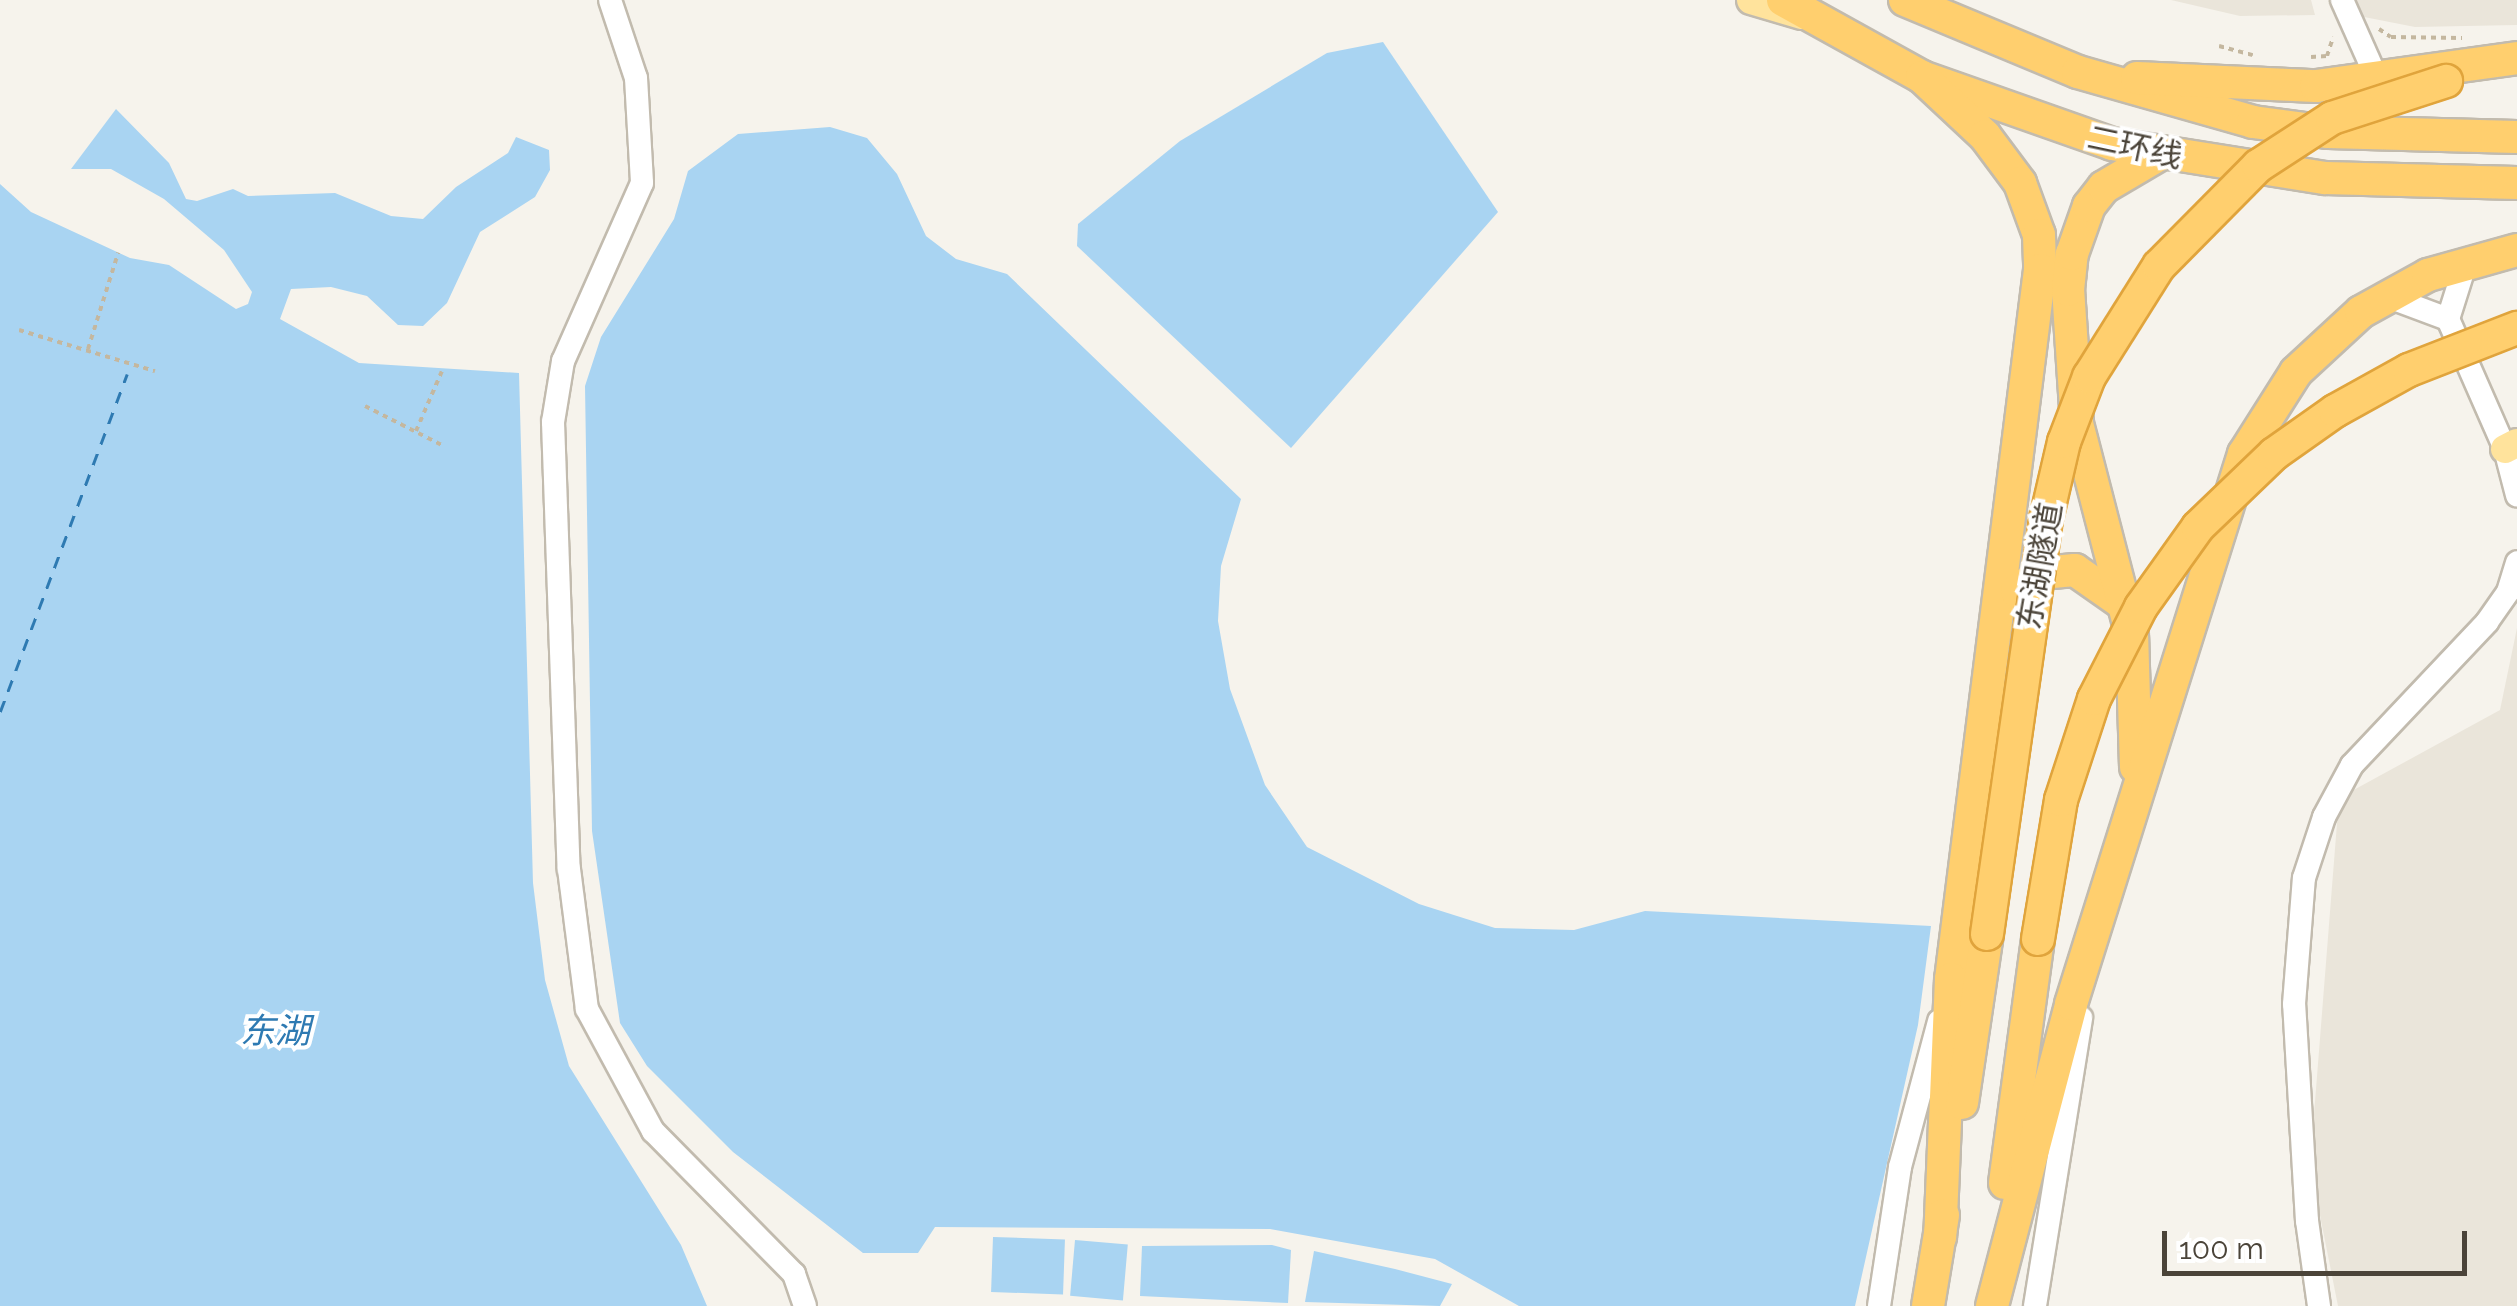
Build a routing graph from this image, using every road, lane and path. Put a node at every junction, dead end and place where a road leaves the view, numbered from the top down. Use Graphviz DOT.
graph roads {
  1 [pos="610,0"];
  2 [pos="1751,0"];
  3 [pos="1783,0"];
  4 [pos="1905,0"];
  5 [pos="2342,0"];
  6 [pos="1814,18"];
  7 [pos="2370,24"];
  8 [pos="2334,34"];
  9 [pos="2464,38"];
  10 [pos="2219,46"];
  11 [pos="2256,56"];
  12 [pos="2517,58"];
  13 [pos="2292,60"];
  14 [pos="2078,72"];
  15 [pos="2517,72"];
  16 [pos="1922,76"];
  17 [pos="2378,81"];
  18 [pos="2517,137"];
  19 [pos="2160,154"];
  20 [pos="2517,183"];
  21 [pos="2517,250"];
  22 [pos="118,253"];
  23 [pos="2466,262"];
  24 [pos="2386,296"];
  25 [pos="2448,319"];
  26 [pos="2517,328"];
  27 [pos="19,330"];
  28 [pos="88,351"];
  29 [pos="155,371"];
  30 [pos="442,371"];
  31 [pos="364,406"];
  32 [pos="416,432"];
  33 [pos="442,445"];
  34 [pos="2511,446"];
  35 [pos="2517,495"];
  36 [pos="2517,562"];
  37 [pos="2125,604"];
  38 [pos="1995,624"];
  39 [pos="2136,801"];
  40 [pos="2104,900"];
  41 [pos="1952,980"];
  42 [pos="1940,1237"];
  43 [pos="805,1306"];
  44 [pos="1879,1306"];
  45 [pos="1928,1306"];
  46 [pos="1991,1306"];
  47 [pos="2036,1306"];
  48 [pos="2320,1306"];
  1 -- 43 [label="street"];
  2 -- 6 [label="main road"];
  3 -- 6 [label="highway, 二环线"];
  4 -- 14 [label="highway, 二环线"];
  5 -- 17 [label="street"];
  6 -- 16 [label="highway, 二环线"];
  7 -- 9 [label="path"];
  8 -- 13 [label="path"];
  10 -- 11 [label="path"];
  12 -- 17 [label="highway"];
  14 -- 17 [label="highway"];
  14 -- 18 [label="highway, 二环线"];
  15 -- 42 [label="highway, 东湖隧道, bridge"];
  16 -- 19 [label="highway, 二环线"];
  16 -- 38 [label="highway"];
  19 -- 20 [label="highway, 二环线"];
  19 -- 37 [label="highway"];
  21 -- 23 [label="highway"];
  22 -- 28 [label="path"];
  23 -- 24 [label="highway"];
  23 -- 25 [label="street"];
  24 -- 25 [label="street"];
  24 -- 39 [label="highway"];
  25 -- 34 [label="street"];
  26 -- 46 [label="highway, bridge"];
  27 -- 28 [label="path"];
  28 -- 29 [label="path"];
  30 -- 32 [label="path"];
  31 -- 32 [label="path"];
  32 -- 33 [label="path"];
  34 -- 35 [label="street"];
  36 -- 48 [label="street"];
  37 -- 38 [label="highway"];
  37 -- 39 [label="highway"];
  38 -- 41 [label="highway"];
  39 -- 40 [label="highway"];
  40 -- 46 [label="highway"];
  40 -- 47 [label="street"];
  41 -- 42 [label="highway"];
  41 -- 44 [label="street"];
  42 -- 45 [label="highway, 东湖隧道"];
}
